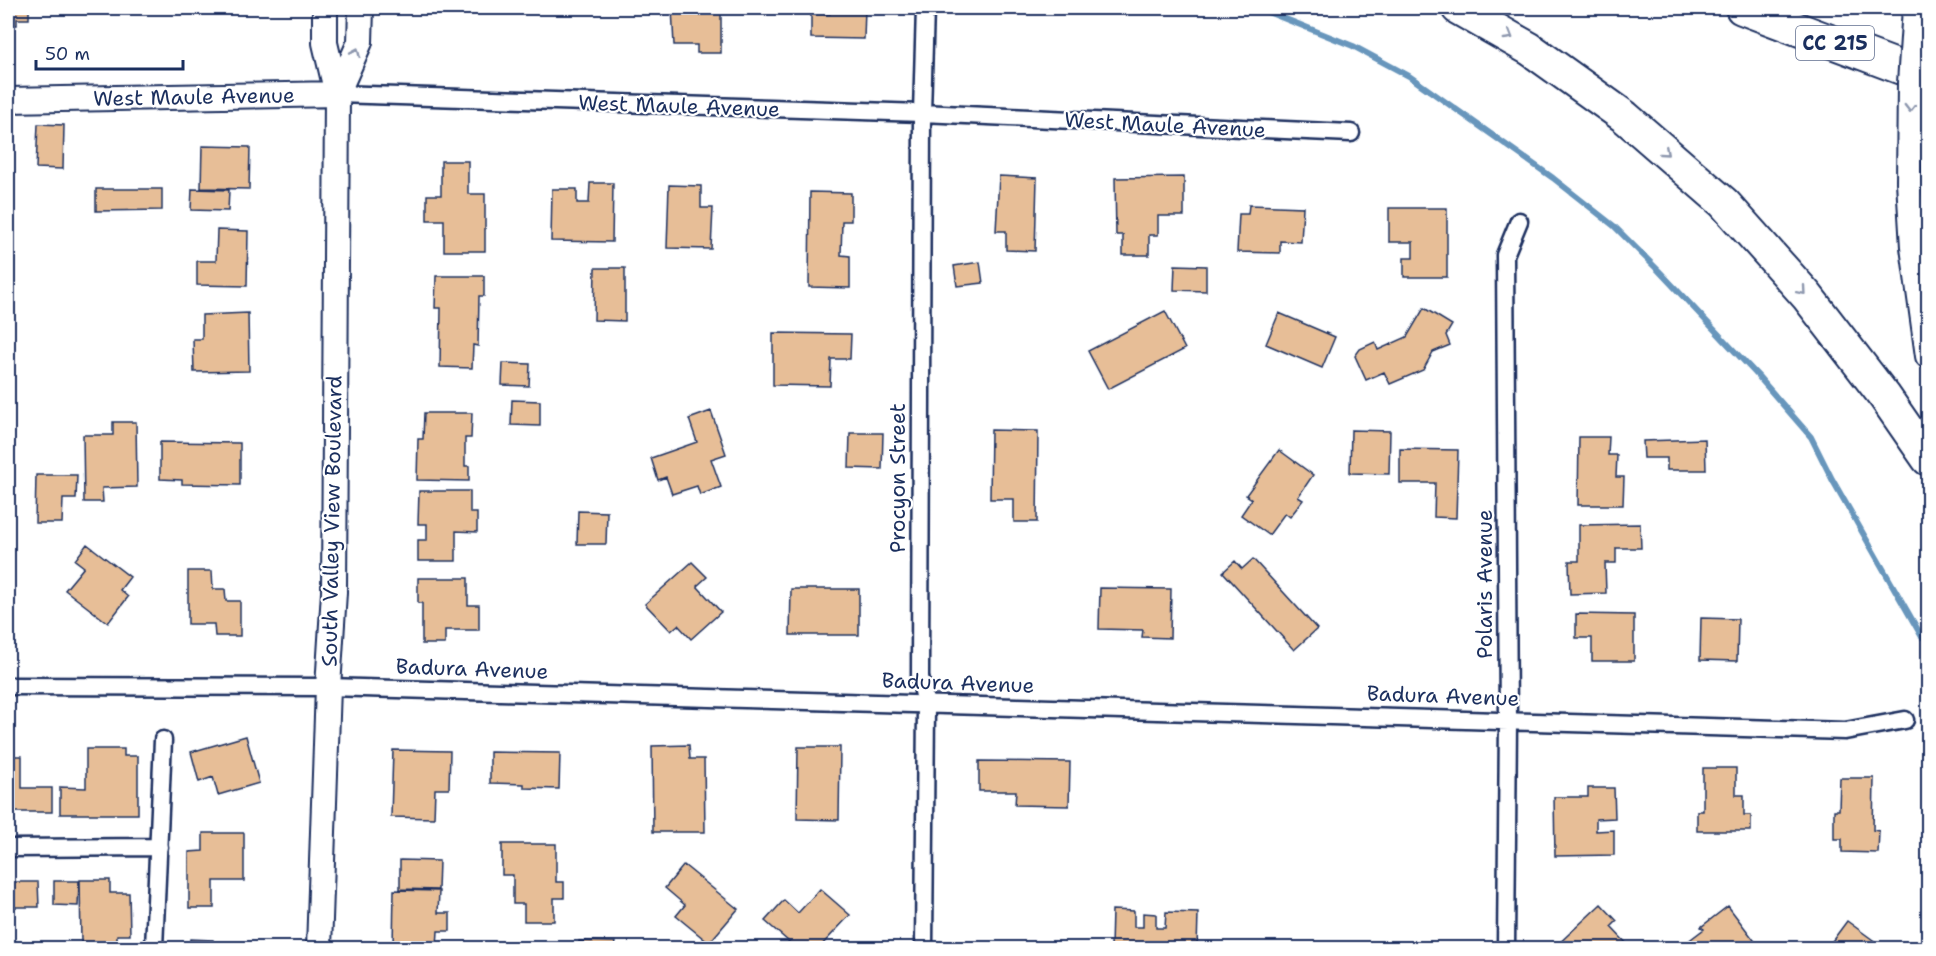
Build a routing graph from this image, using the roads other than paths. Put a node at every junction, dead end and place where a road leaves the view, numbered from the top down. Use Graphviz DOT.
graph roads {
  1 [pos="326,8"];
  2 [pos="361,8"];
  3 [pos="925,8"];
  4 [pos="1458,8"];
  5 [pos="1742,8"];
  6 [pos="1902,8"];
  7 [pos="1915,8"];
  8 [pos="1929,18"];
  9 [pos="1929,78"];
  10 [pos="337,94"];
  11 [pos="8,100"];
  12 [pos="922,114"];
  13 [pos="1351,133"];
  14 [pos="1519,221"];
  15 [pos="1929,356"];
  16 [pos="1929,459"];
  17 [pos="8,686"];
  18 [pos="328,687"];
  19 [pos="926,705"];
  20 [pos="1905,720"];
  21 [pos="1508,721"];
  22 [pos="163,740"];
  23 [pos="159,847"];
  24 [pos="8,848"];
  25 [pos="154,948"];
  26 [pos="320,948"];
  27 [pos="924,948"];
  28 [pos="1506,948"];
  1 -- 10 [label="main road, South Valley View Boulevard"];
  10 -- 2 [label="main road, South Valley View Boulevard, one-way"];
  3 -- 12 [label="street, Procyon Street"];
  4 -- 16 [label="highway, one-way"];
  5 -- 9 [label="highway, CC 215"];
  6 -- 8 [label="highway"];
  7 -- 15 [label="main road, one-way, bridge"];
  10 -- 11 [label="main road, West Maule Avenue"];
  10 -- 12 [label="street, West Maule Avenue"];
  10 -- 18 [label="main road, South Valley View Boulevard"];
  12 -- 13 [label="street, West Maule Avenue"];
  12 -- 19 [label="street, Procyon Street"];
  14 -- 21 [label="street, Polaris Avenue"];
  17 -- 18 [label="street, Badura Avenue"];
  18 -- 19 [label="street, Badura Avenue"];
  18 -- 26 [label="main road, South Valley View Boulevard"];
  19 -- 21 [label="street, Badura Avenue"];
  19 -- 27 [label="street, Procyon Street"];
  20 -- 21 [label="street, Badura Avenue"];
  21 -- 28 [label="street, Polaris Avenue"];
  22 -- 23 [label="street"];
  23 -- 24 [label="street"];
  23 -- 25 [label="street"];
}
